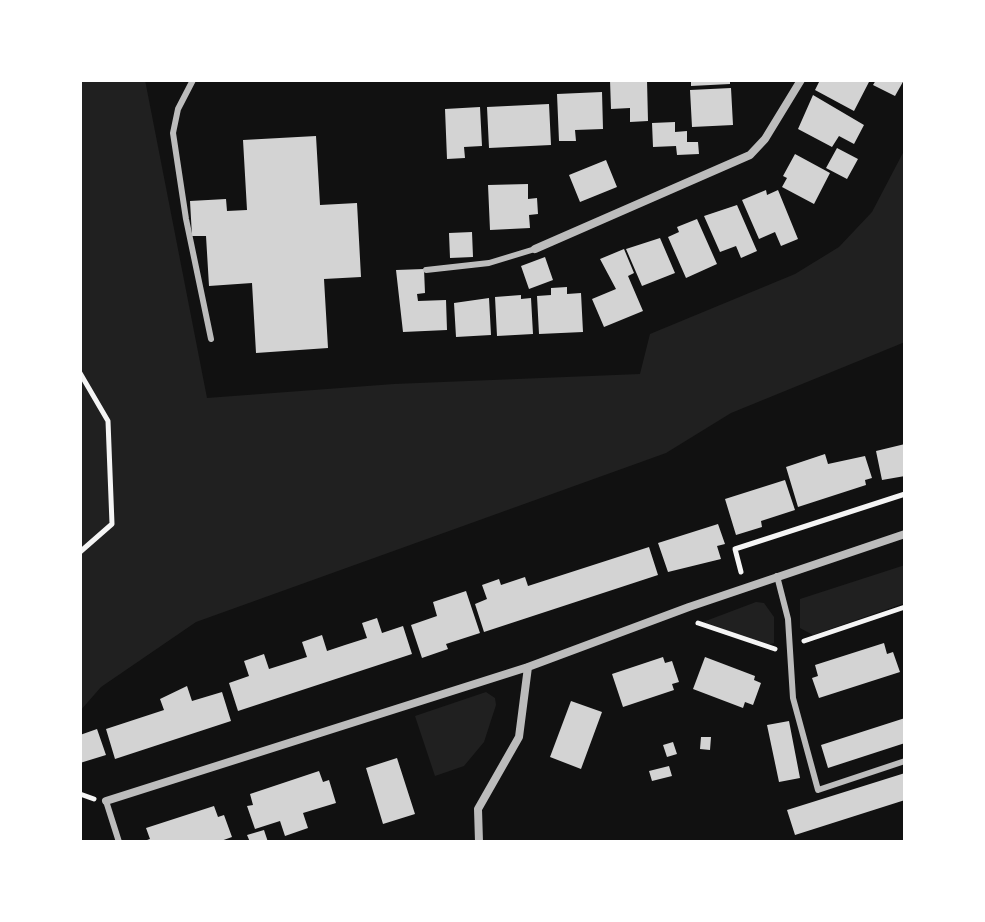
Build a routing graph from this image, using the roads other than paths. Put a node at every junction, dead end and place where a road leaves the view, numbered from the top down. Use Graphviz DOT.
graph roads {
  1 [pos="193,80"];
  2 [pos="801,80"];
  3 [pos="535,249"];
  4 [pos="426,270"];
  5 [pos="211,339"];
  6 [pos="905,534"];
  7 [pos="777,576"];
  8 [pos="528,667"];
  9 [pos="905,761"];
  10 [pos="106,801"];
  11 [pos="119,842"];
  12 [pos="479,842"];
  1 -- 5 [label="lane"];
  2 -- 3 [label="street"];
  3 -- 4 [label="lane"];
  6 -- 7 [label="street"];
  7 -- 8 [label="street"];
  7 -- 9 [label="lane"];
  8 -- 10 [label="street"];
  8 -- 12 [label="street"];
  10 -- 11 [label="lane"];
}
